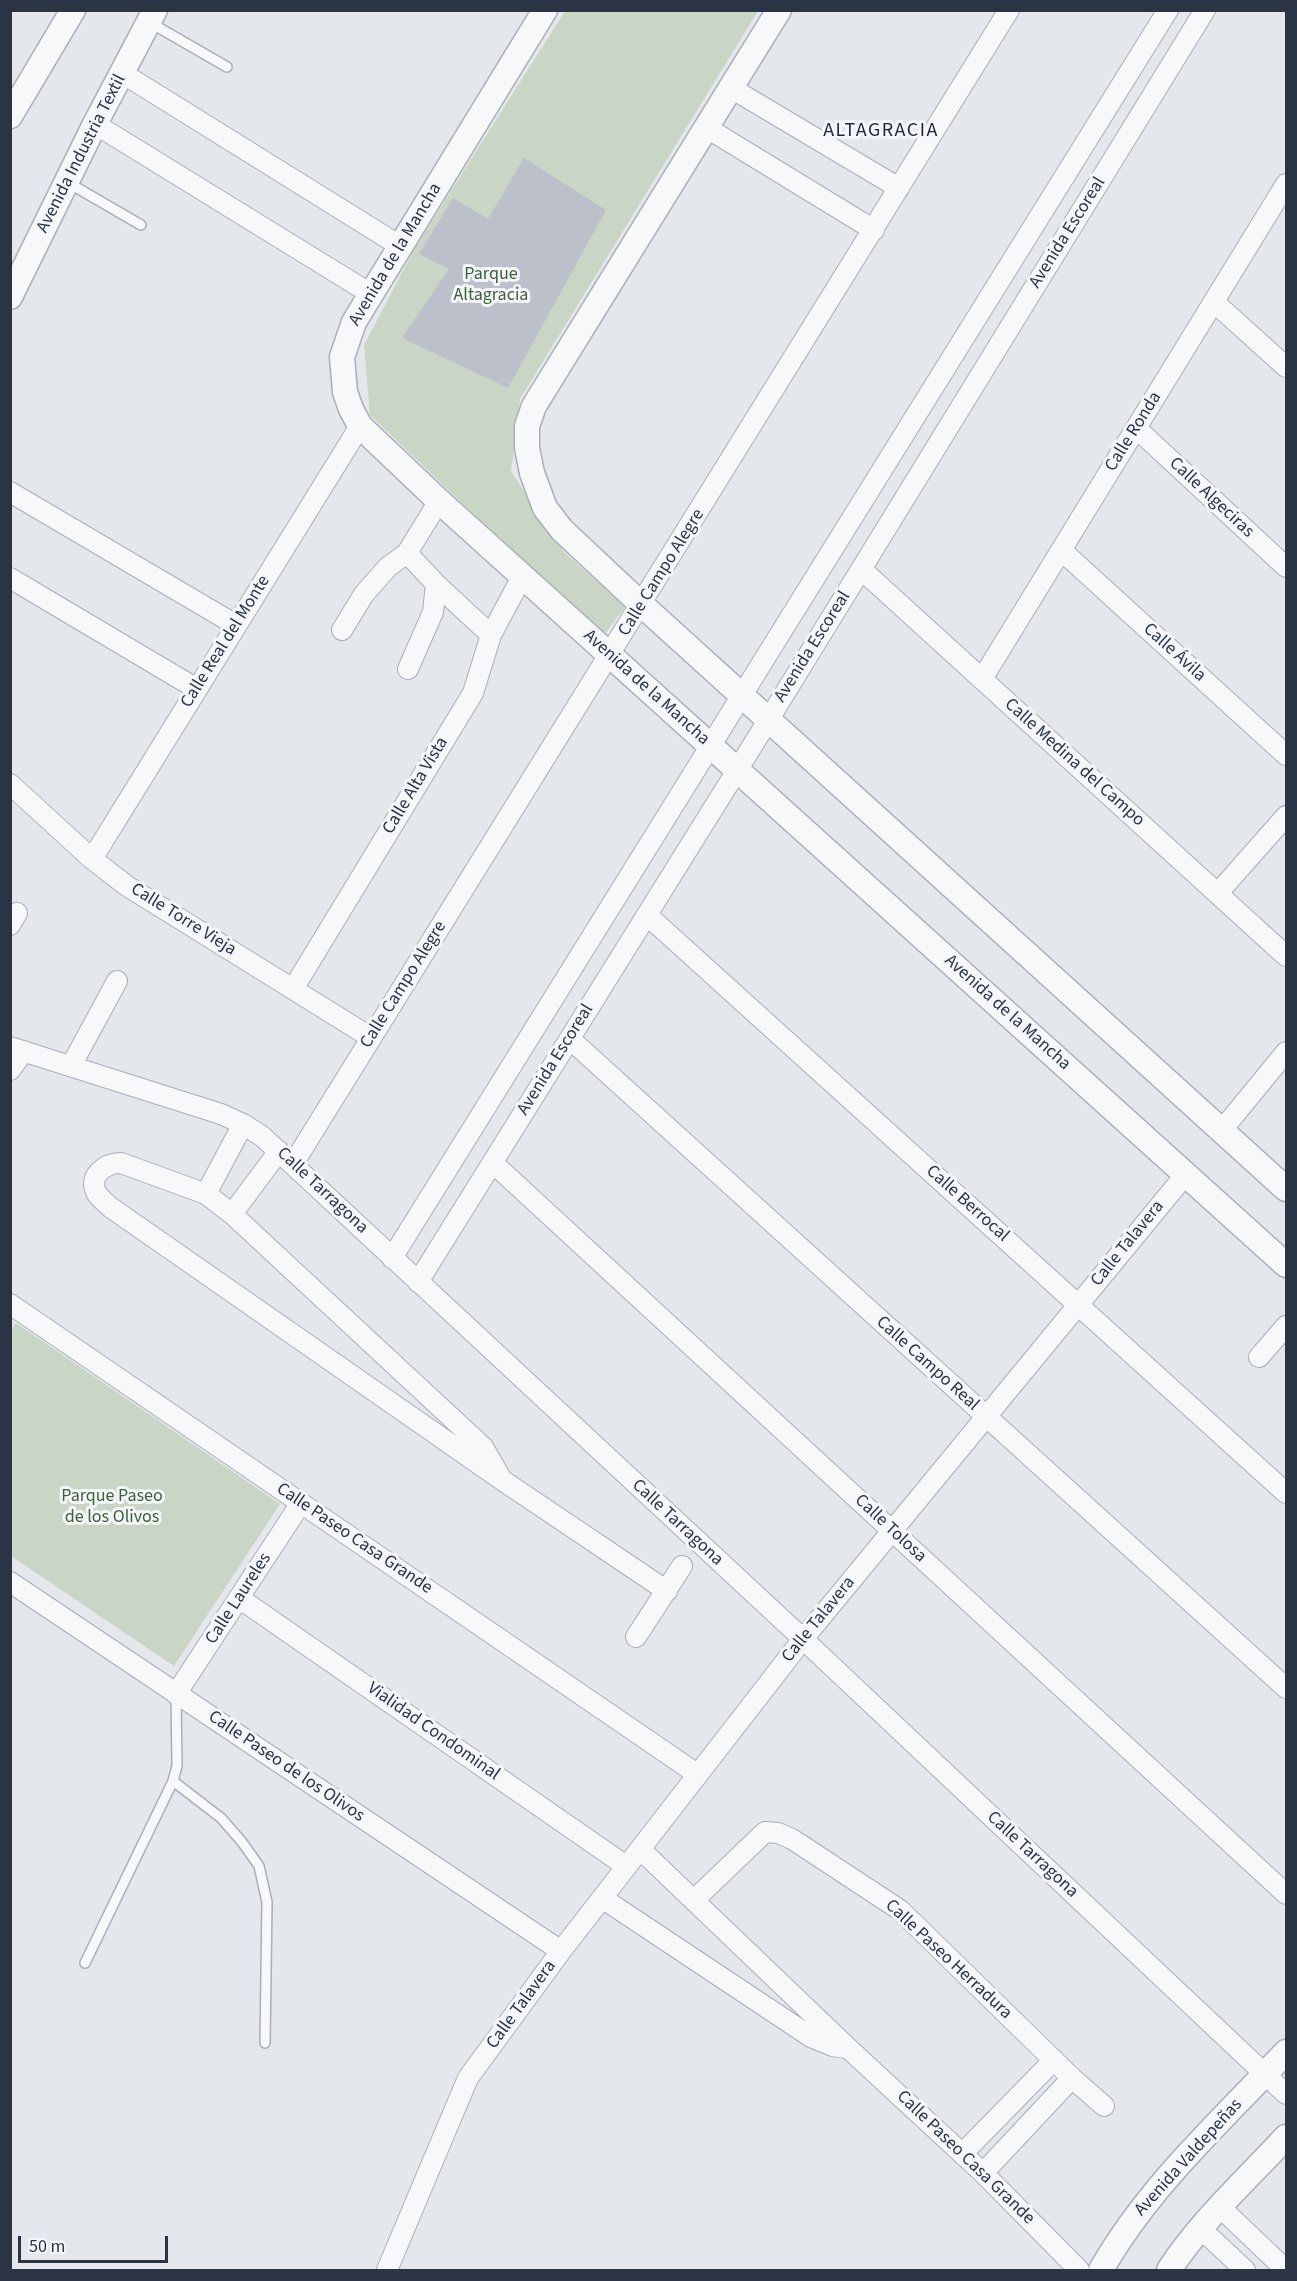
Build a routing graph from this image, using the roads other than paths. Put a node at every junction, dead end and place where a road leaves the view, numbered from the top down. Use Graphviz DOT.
graph roads {
  1 [pos="545,10"];
  2 [pos="779,10"];
  3 [pos="1009,10"];
  4 [pos="1168,10"];
  5 [pos="1205,10"];
  6 [pos="66,13"];
  7 [pos="152,16"];
  8 [pos="227,67"];
  9 [pos="122,73"];
  10 [pos="731,88"];
  11 [pos="10,116"];
  12 [pos="95,124"];
  13 [pos="706,128"];
  14 [pos="67,182"];
  15 [pos="1287,184"];
  16 [pos="899,188"];
  17 [pos="141,225"];
  18 [pos="874,230"];
  19 [pos="400,246"];
  20 [pos="371,294"];
  21 [pos="10,297"];
  22 [pos="1214,302"];
  23 [pos="1287,368"];
  24 [pos="360,426"];
  25 [pos="1136,428"];
  26 [pos="10,492"];
  27 [pos="439,501"];
  28 [pos="1061,550"];
  29 [pos="407,553"];
  30 [pos="1287,567"];
  31 [pos="861,569"];
  32 [pos="523,575"];
  33 [pos="10,578"];
  34 [pos="436,584"];
  35 [pos="642,605"];
  36 [pos="236,625"];
  37 [pos="342,630"];
  38 [pos="491,635"];
  39 [pos="610,656"];
  40 [pos="408,669"];
  41 [pos="982,679"];
  42 [pos="197,688"];
  43 [pos="742,695"];
  44 [pos="769,719"];
  45 [pos="710,746"];
  46 [pos="1287,755"];
  47 [pos="737,770"];
  48 [pos="10,784"];
  49 [pos="1287,816"];
  50 [pos="92,859"];
  51 [pos="1218,893"];
  52 [pos="647,915"];
  53 [pos="1287,956"];
  54 [pos="117,981"];
  55 [pos="293,990"];
  56 [pos="370,1037"];
  57 [pos="570,1039"];
  58 [pos="17,1049"];
  59 [pos="1287,1052"];
  60 [pos="71,1066"];
  61 [pos="10,1070"];
  62 [pos="243,1124"];
  63 [pos="1222,1130"];
  64 [pos="286,1157"];
  65 [pos="493,1163"];
  66 [pos="1186,1174"];
  67 [pos="1287,1189"];
  68 [pos="206,1194"];
  69 [pos="232,1214"];
  70 [pos="392,1258"];
  71 [pos="1287,1265"];
  72 [pos="418,1282"];
  73 [pos="10,1304"];
  74 [pos="1078,1304"];
  75 [pos="1287,1326"];
  76 [pos="1259,1357"];
  77 [pos="412,1381"];
  78 [pos="393,1404"];
  79 [pos="986,1417"];
  80 [pos="502,1480"];
  81 [pos="1287,1493"];
  82 [pos="301,1503"];
  83 [pos="892,1531"];
  84 [pos="682,1566"];
  85 [pos="10,1582"];
  86 [pos="667,1591"];
  87 [pos="239,1598"];
  88 [pos="636,1637"];
  89 [pos="803,1639"];
  90 [pos="1287,1688"];
  91 [pos="176,1694"];
  92 [pos="697,1774"];
  93 [pos="173,1781"];
  94 [pos="640,1849"];
  95 [pos="626,1866"];
  96 [pos="1287,1894"];
  97 [pos="602,1898"];
  98 [pos="694,1900"];
  99 [pos="561,1952"];
  100 [pos="85,1963"];
  101 [pos="265,2043"];
  102 [pos="849,2048"];
  103 [pos="1287,2052"];
  104 [pos="1054,2060"];
  105 [pos="1266,2074"];
  106 [pos="1072,2078"];
  107 [pos="1287,2094"];
  108 [pos="1104,2106"];
  109 [pos="1287,2137"];
  110 [pos="963,2154"];
  111 [pos="983,2173"];
  112 [pos="1220,2207"];
  113 [pos="1200,2228"];
  114 [pos="387,2271"];
  115 [pos="1078,2271"];
  116 [pos="1101,2271"];
  117 [pos="1169,2271"];
  118 [pos="1245,2271"];
  119 [pos="1286,2271"];
  1 -- 19 [label="street, Avenida de la Mancha"];
  2 -- 10 [label="street"];
  3 -- 16 [label="street, Calle Campo Alegre"];
  4 -- 43 [label="street, Avenida Escoreal"];
  5 -- 31 [label="street, Avenida Escoreal"];
  6 -- 11 [label="street"];
  7 -- 8 [label="lane"];
  7 -- 9 [label="street, Avenida Industria Textil"];
  9 -- 12 [label="street, Avenida Industria Textil"];
  9 -- 19 [label="street"];
  10 -- 13 [label="street"];
  10 -- 16 [label="street"];
  12 -- 14 [label="street, Avenida Industria Textil"];
  12 -- 20 [label="street"];
  13 -- 18 [label="street"];
  13 -- 35 [label="street"];
  14 -- 17 [label="lane"];
  14 -- 21 [label="street, Avenida Industria Textil"];
  15 -- 22 [label="street, Calle Ronda"];
  16 -- 18 [label="street, Calle Campo Alegre"];
  18 -- 35 [label="street, Calle Campo Alegre"];
  19 -- 20 [label="street, Avenida de la Mancha"];
  20 -- 24 [label="street, Avenida de la Mancha"];
  22 -- 23 [label="street"];
  22 -- 25 [label="street, Calle Ronda"];
  24 -- 27 [label="street, Avenida de la Mancha"];
  24 -- 36 [label="street, Calle Real del Monte"];
  25 -- 28 [label="street, Calle Ronda"];
  25 -- 30 [label="street, Calle Algeciras"];
  26 -- 36 [label="street"];
  27 -- 29 [label="street"];
  27 -- 32 [label="street, Avenida de la Mancha"];
  28 -- 41 [label="street, Calle Ronda"];
  28 -- 46 [label="street, Calle Ávila"];
  29 -- 34 [label="street"];
  29 -- 37 [label="street"];
  31 -- 41 [label="street, Calle Medina del Campo"];
  31 -- 44 [label="street, Avenida Escoreal"];
  32 -- 38 [label="street, Calle Alta Vista"];
  32 -- 39 [label="street, Avenida de la Mancha"];
  33 -- 42 [label="street"];
  34 -- 38 [label="street"];
  34 -- 40 [label="street"];
  35 -- 39 [label="street, Calle Campo Alegre"];
  35 -- 43 [label="street"];
  36 -- 42 [label="street, Calle Real del Monte"];
  38 -- 55 [label="street, Calle Alta Vista"];
  39 -- 45 [label="street, Avenida de la Mancha"];
  39 -- 56 [label="street, Calle Campo Alegre"];
  41 -- 51 [label="street, Calle Medina del Campo"];
  42 -- 50 [label="street, Calle Real del Monte"];
  43 -- 44 [label="street"];
  43 -- 45 [label="street, Avenida Escoreal"];
  44 -- 47 [label="street, Avenida Escoreal"];
  44 -- 63 [label="street"];
  45 -- 47 [label="street, Avenida de la Mancha"];
  45 -- 70 [label="street, Avenida Escoreal"];
  47 -- 52 [label="street, Avenida Escoreal"];
  47 -- 66 [label="street, Avenida de la Mancha"];
  48 -- 50 [label="street, Calle Torre Vieja"];
  49 -- 51 [label="street"];
  50 -- 55 [label="street, Calle Torre Vieja"];
  51 -- 53 [label="street, Calle Medina del Campo"];
  52 -- 57 [label="street, Avenida Escoreal"];
  52 -- 74 [label="street, Calle Berrocal"];
  54 -- 60 [label="street"];
  55 -- 56 [label="street, Calle Torre Vieja"];
  56 -- 64 [label="street, Calle Campo Alegre"];
  57 -- 65 [label="street, Avenida Escoreal"];
  57 -- 79 [label="street, Calle Campo Real"];
  58 -- 60 [label="street, Calle Tarragona"];
  58 -- 61 [label="street"];
  59 -- 63 [label="street"];
  60 -- 62 [label="street, Calle Tarragona"];
  62 -- 64 [label="street, Calle Tarragona"];
  62 -- 68 [label="street"];
  63 -- 67 [label="street"];
  64 -- 69 [label="street, Calle Campo Alegre"];
  64 -- 70 [label="street, Calle Tarragona"];
  65 -- 72 [label="street, Avenida Escoreal"];
  65 -- 83 [label="street, Calle Tolosa"];
  66 -- 71 [label="street, Avenida de la Mancha"];
  66 -- 74 [label="street, Calle Talavera"];
  68 -- 69 [label="street"];
  68 -- 78 [label="street"];
  69 -- 77 [label="street"];
  70 -- 72 [label="street, Calle Tarragona"];
  72 -- 89 [label="street, Calle Tarragona"];
  73 -- 82 [label="street, Calle Paseo Casa Grande"];
  74 -- 79 [label="street, Calle Talavera"];
  74 -- 81 [label="street, Calle Berrocal"];
  75 -- 76 [label="street"];
  77 -- 78 [label="street"];
  77 -- 80 [label="street"];
  78 -- 80 [label="street"];
  79 -- 83 [label="street, Calle Talavera"];
  79 -- 90 [label="street, Calle Campo Real"];
  80 -- 86 [label="street"];
  82 -- 87 [label="street, Calle Laureles"];
  82 -- 92 [label="street, Calle Paseo Casa Grande"];
  83 -- 89 [label="street, Calle Talavera"];
  83 -- 96 [label="street, Calle Tolosa"];
  84 -- 86 [label="street"];
  85 -- 91 [label="street, Calle Paseo de los Olivos"];
  86 -- 88 [label="street"];
  87 -- 91 [label="street, Calle Laureles"];
  87 -- 95 [label="street, Vialidad Condominal"];
  89 -- 92 [label="street, Calle Talavera"];
  89 -- 105 [label="street, Calle Tarragona"];
  91 -- 93 [label="lane"];
  91 -- 99 [label="street, Calle Paseo de los Olivos"];
  92 -- 94 [label="street, Calle Talavera"];
  93 -- 100 [label="lane"];
  93 -- 101 [label="lane"];
  94 -- 95 [label="street, Calle Talavera"];
  94 -- 98 [label="street, Calle Paseo Casa Grande"];
  95 -- 97 [label="street, Calle Talavera"];
  97 -- 99 [label="street, Calle Talavera"];
  97 -- 102 [label="street, Calle Paseo Casa Grande"];
  98 -- 102 [label="street, Calle Paseo Casa Grande"];
  98 -- 104 [label="street, Calle Paseo Herradura"];
  99 -- 114 [label="street, Calle Talavera"];
  102 -- 110 [label="street, Calle Paseo Casa Grande"];
  103 -- 105 [label="street, Avenida Valdepeñas"];
  104 -- 106 [label="street, Calle Paseo Herradura"];
  104 -- 110 [label="street"];
  105 -- 107 [label="street, Calle Tarragona"];
  105 -- 116 [label="street, Avenida Valdepeñas"];
  106 -- 108 [label="street, Calle Paseo Herradura"];
  106 -- 111 [label="street"];
  109 -- 112 [label="street"];
  110 -- 111 [label="street, Calle Paseo Casa Grande"];
  111 -- 115 [label="street, Calle Paseo Casa Grande"];
  112 -- 113 [label="street"];
  112 -- 119 [label="street"];
  113 -- 117 [label="street"];
  113 -- 118 [label="street"];
}
